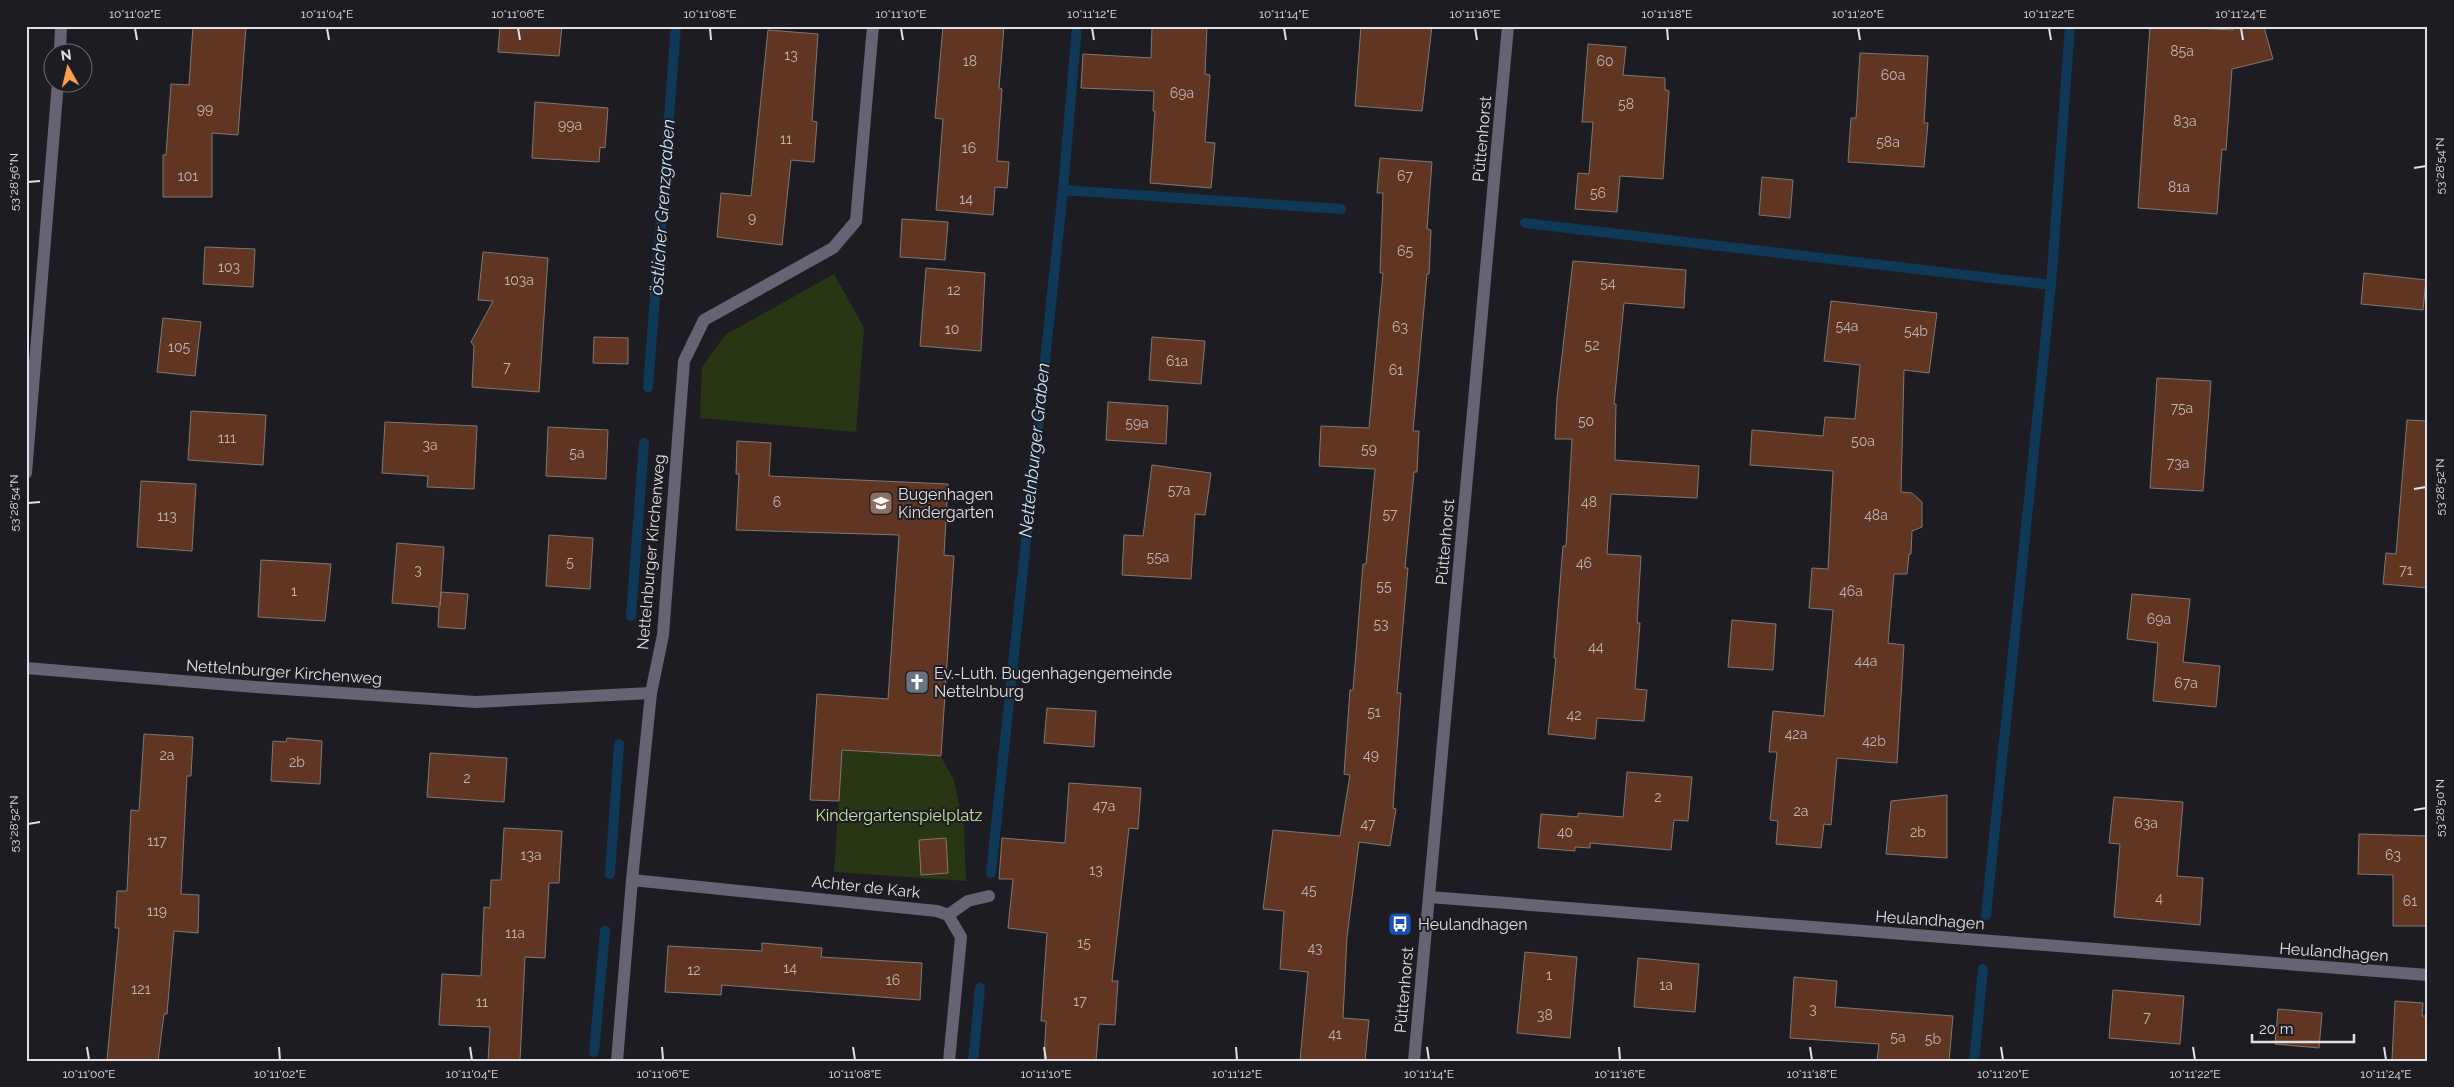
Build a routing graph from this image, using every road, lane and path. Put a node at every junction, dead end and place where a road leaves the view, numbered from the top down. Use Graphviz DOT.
graph roads {
  1 [pos="61,26"];
  2 [pos="873,26"];
  3 [pos="1508,26"];
  4 [pos="60,42"];
  5 [pos="57,92"];
  6 [pos="26,473"];
  7 [pos="26,668"];
  8 [pos="651,693"];
  9 [pos="632,880"];
  10 [pos="989,896"];
  11 [pos="1429,897"];
  12 [pos="948,916"];
  13 [pos="2428,975"];
  14 [pos="617,1061"];
  15 [pos="949,1061"];
  16 [pos="1414,1061"];
  1 -- 4 [label="street"];
  2 -- 8 [label="street, Nettelnburger Kirchenweg"];
  3 -- 11 [label="street, Püttenhorst"];
  5 -- 6 [label="street"];
  7 -- 8 [label="street, Nettelnburger Kirchenweg"];
  8 -- 9 [label="street"];
  9 -- 12 [label="street, Achter de Kark"];
  9 -- 14 [label="street"];
  10 -- 12 [label="street"];
  11 -- 13 [label="street, Heulandhagen"];
  11 -- 16 [label="street, Püttenhorst"];
  12 -- 15 [label="street"];
}
